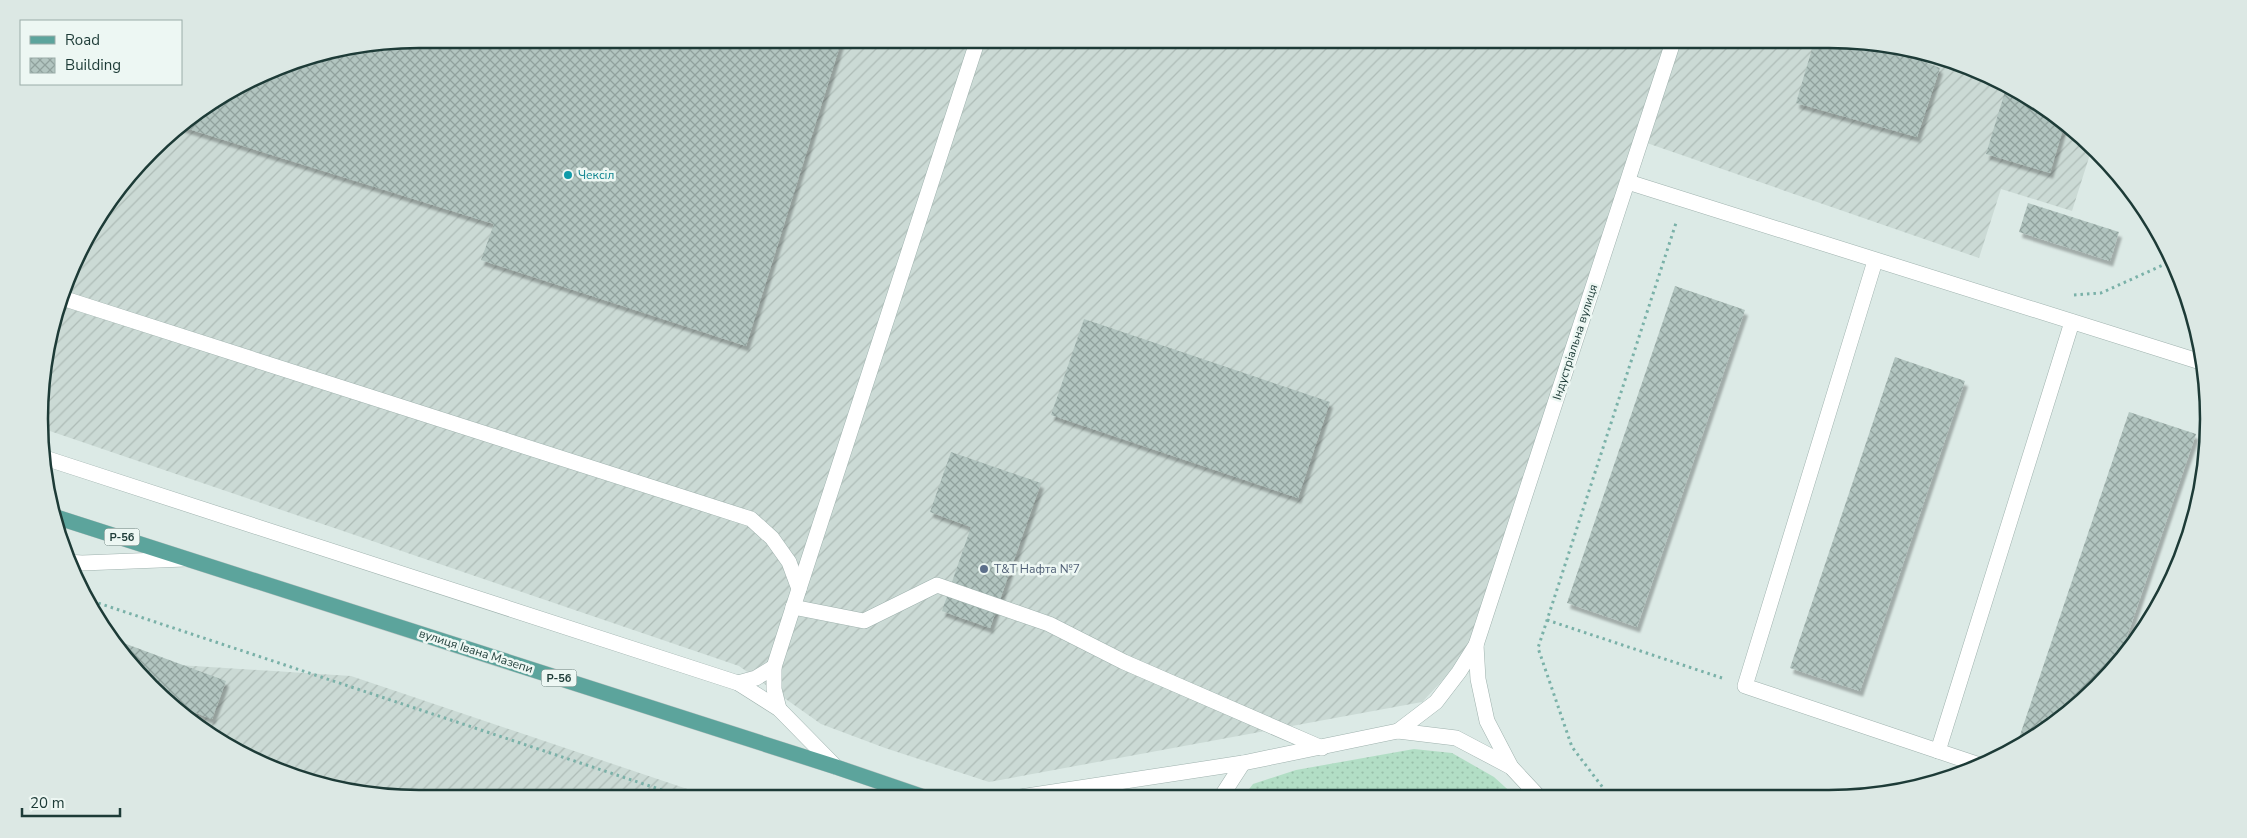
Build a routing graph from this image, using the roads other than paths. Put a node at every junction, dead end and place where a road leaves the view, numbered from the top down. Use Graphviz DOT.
graph roads {
  1 [pos="975,48"];
  2 [pos="1671,48"];
  3 [pos="1628,182"];
  4 [pos="1875,261"];
  5 [pos="67,300"];
  6 [pos="2072,322"];
  7 [pos="2194,360"];
  8 [pos="50,460"];
  9 [pos="61,519"];
  10 [pos="191,559"];
  11 [pos="77,563"];
  12 [pos="799,589"];
  13 [pos="793,607"];
  14 [pos="1476,645"];
  15 [pos="774,667"];
  16 [pos="738,684"];
  17 [pos="779,709"];
  18 [pos="1398,730"];
  19 [pos="1322,748"];
  20 [pos="1938,751"];
  21 [pos="1970,762"];
  22 [pos="1244,763"];
  23 [pos="836,767"];
  24 [pos="1511,767"];
  25 [pos="904,790"];
  26 [pos="1067,790"];
  27 [pos="1226,790"];
  28 [pos="1532,790"];
  1 -- 12 [label="street"];
  2 -- 3 [label="street, Індустріальна вулиця"];
  3 -- 4 [label="street"];
  3 -- 14 [label="street, Індустріальна вулиця"];
  4 -- 6 [label="street"];
  4 -- 20 [label="street"];
  5 -- 12 [label="street"];
  6 -- 7 [label="street"];
  6 -- 20 [label="street"];
  8 -- 16 [label="street"];
  9 -- 10 [label="main road, вулиця Івана Мазепи / Р-56"];
  10 -- 11 [label="street"];
  10 -- 23 [label="main road, вулиця Івана Мазепи / Р-56"];
  12 -- 13 [label="street"];
  13 -- 15 [label="street"];
  13 -- 19 [label="street"];
  14 -- 18 [label="street, Індустріальна вулиця"];
  14 -- 24 [label="street, Індустріальна вулиця"];
  15 -- 16 [label="street"];
  15 -- 17 [label="street"];
  16 -- 17 [label="street"];
  17 -- 23 [label="street"];
  18 -- 19 [label="street"];
  18 -- 24 [label="street"];
  19 -- 22 [label="street"];
  20 -- 21 [label="street"];
  22 -- 26 [label="street"];
  22 -- 27 [label="street"];
  23 -- 25 [label="main road, вулиця Івана Мазепи / Р-56"];
  24 -- 28 [label="street"];
}
